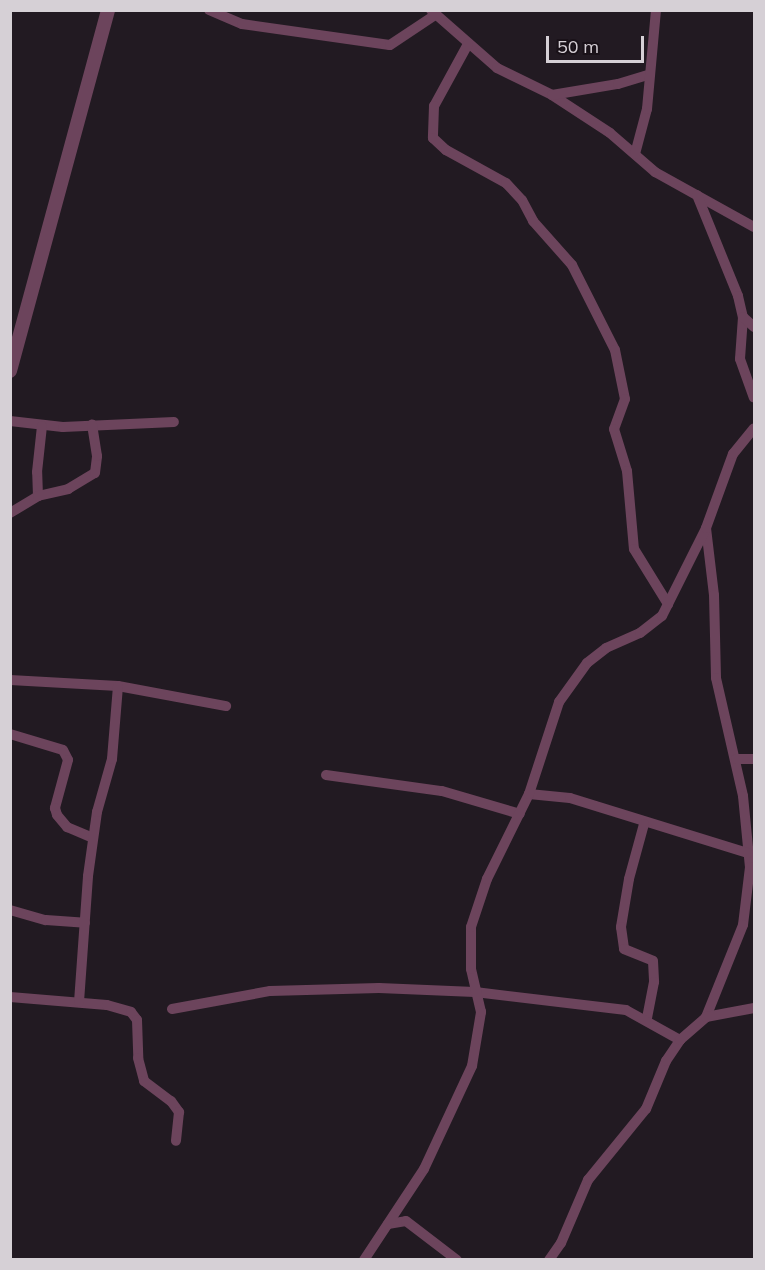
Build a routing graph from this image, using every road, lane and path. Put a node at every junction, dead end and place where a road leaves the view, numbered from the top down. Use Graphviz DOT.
graph roads {
  1 [pos="108,10"];
  2 [pos="209,10"];
  3 [pos="656,10"];
  4 [pos="433,13"];
  5 [pos="468,44"];
  6 [pos="648,75"];
  7 [pos="552,94"];
  8 [pos="635,154"];
  9 [pos="697,195"];
  10 [pos="754,227"];
  11 [pos="742,317"];
  12 [pos="754,327"];
  13 [pos="10,371"];
  14 [pos="754,398"];
  15 [pos="10,421"];
  16 [pos="174,422"];
  17 [pos="92,424"];
  18 [pos="42,426"];
  19 [pos="754,428"];
  20 [pos="38,496"];
  21 [pos="10,513"];
  22 [pos="706,528"];
  23 [pos="668,604"];
  24 [pos="10,680"];
  25 [pos="118,686"];
  26 [pos="226,706"];
  27 [pos="10,734"];
  28 [pos="736,759"];
  29 [pos="754,759"];
  30 [pos="326,775"];
  31 [pos="529,794"];
  32 [pos="520,814"];
  33 [pos="645,824"];
  34 [pos="93,838"];
  35 [pos="746,839"];
  36 [pos="729,846"];
  37 [pos="748,853"];
  38 [pos="10,910"];
  39 [pos="85,923"];
  40 [pos="475,992"];
  41 [pos="10,997"];
  42 [pos="79,1002"];
  43 [pos="754,1008"];
  44 [pos="172,1009"];
  45 [pos="706,1017"];
  46 [pos="647,1019"];
  47 [pos="680,1040"];
  48 [pos="176,1141"];
  49 [pos="388,1224"];
  50 [pos="364,1260"];
  51 [pos="457,1260"];
  52 [pos="549,1260"];
  1 -- 13 [label="street"];
  2 -- 4 [label="street"];
  3 -- 6 [label="street"];
  4 -- 5 [label="street"];
  5 -- 7 [label="street"];
  5 -- 23 [label="street"];
  6 -- 7 [label="street"];
  6 -- 8 [label="street"];
  7 -- 8 [label="street"];
  8 -- 9 [label="street"];
  9 -- 10 [label="street"];
  9 -- 11 [label="street"];
  11 -- 12 [label="street"];
  11 -- 14 [label="street"];
  15 -- 18 [label="street"];
  16 -- 17 [label="street"];
  17 -- 18 [label="street"];
  17 -- 20 [label="street"];
  18 -- 20 [label="street"];
  19 -- 22 [label="street"];
  20 -- 21 [label="street"];
  22 -- 23 [label="street"];
  22 -- 28 [label="street"];
  23 -- 31 [label="street"];
  24 -- 25 [label="street"];
  25 -- 26 [label="street"];
  25 -- 34 [label="street"];
  27 -- 34 [label="street"];
  28 -- 29 [label="street"];
  28 -- 35 [label="street"];
  30 -- 32 [label="street"];
  31 -- 32 [label="street"];
  31 -- 33 [label="street"];
  32 -- 40 [label="street"];
  33 -- 36 [label="street"];
  33 -- 46 [label="street"];
  34 -- 39 [label="street"];
  35 -- 36 [label="street"];
  35 -- 37 [label="street"];
  36 -- 37 [label="street"];
  37 -- 45 [label="street"];
  38 -- 39 [label="street"];
  39 -- 42 [label="street"];
  40 -- 44 [label="street"];
  40 -- 46 [label="street"];
  40 -- 49 [label="street"];
  41 -- 42 [label="street"];
  42 -- 48 [label="street"];
  43 -- 45 [label="street"];
  45 -- 47 [label="street"];
  46 -- 47 [label="street"];
  47 -- 52 [label="street"];
  49 -- 50 [label="street"];
  49 -- 51 [label="street"];
}
